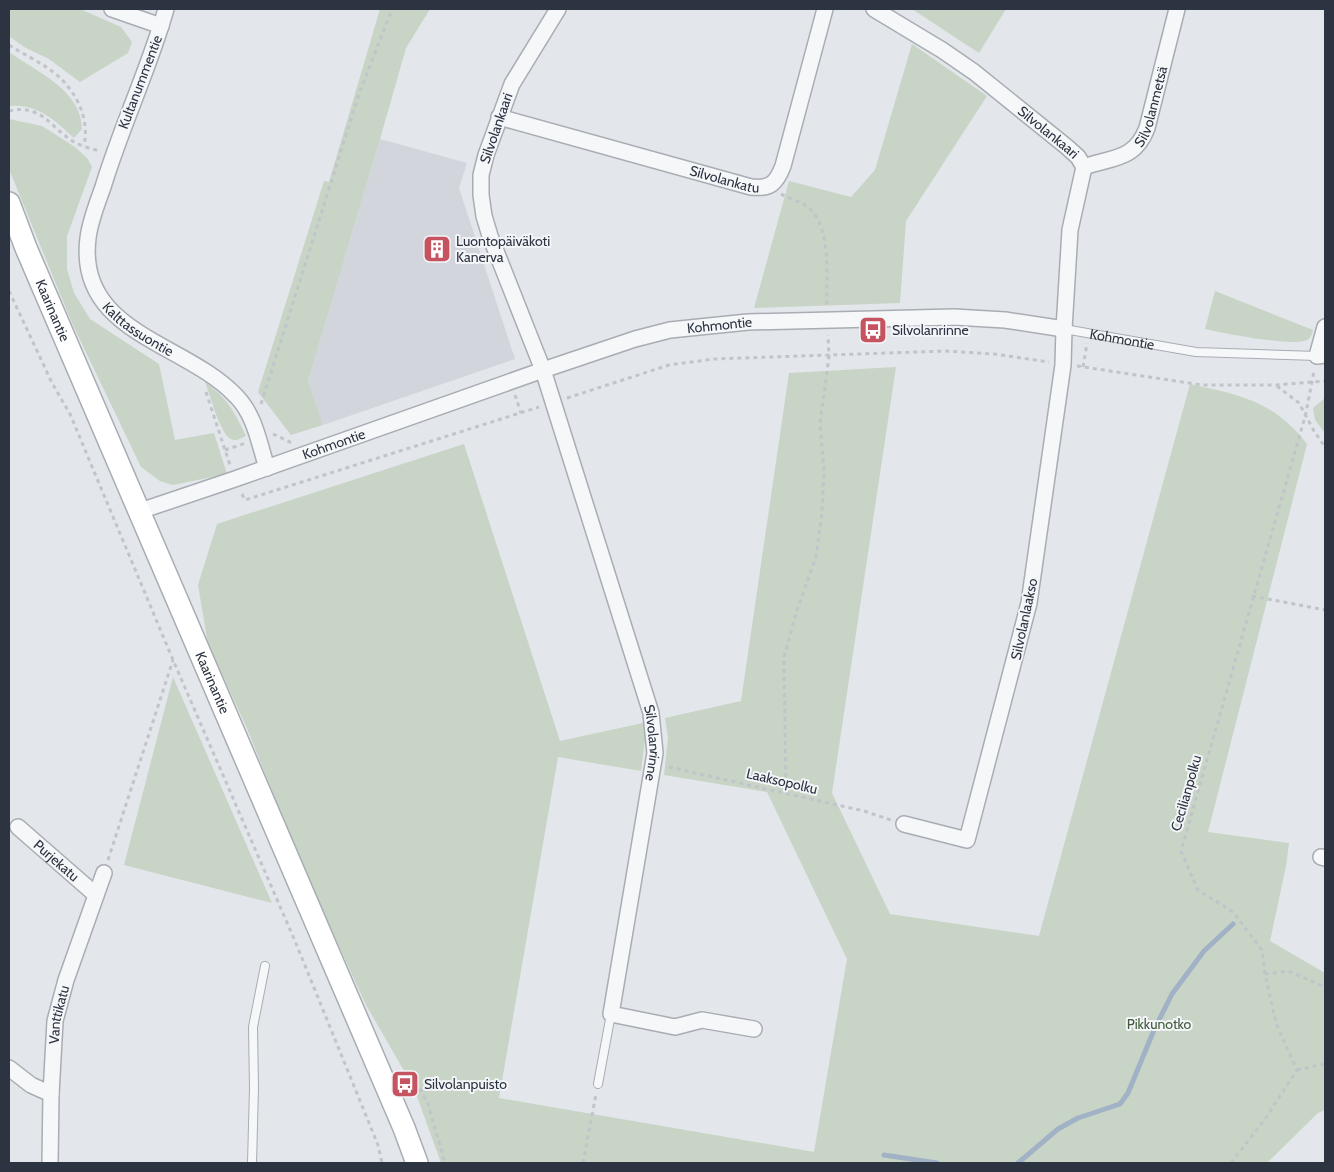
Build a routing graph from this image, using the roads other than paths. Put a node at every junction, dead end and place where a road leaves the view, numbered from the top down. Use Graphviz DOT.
graph roads {
  1 [pos="112,9"];
  2 [pos="166,9"];
  3 [pos="558,9"];
  4 [pos="825,9"];
  5 [pos="874,9"];
  6 [pos="1177,9"];
  7 [pos="162,26"];
  8 [pos="500,116"];
  9 [pos="112,155"];
  10 [pos="1084,167"];
  11 [pos="9,203"];
  12 [pos="1325,327"];
  13 [pos="1064,329"];
  14 [pos="1321,355"];
  15 [pos="543,370"];
  16 [pos="267,468"];
  17 [pos="140,511"];
  18 [pos="904,824"];
  19 [pos="18,827"];
  20 [pos="104,873"];
  21 [pos="96,895"];
  22 [pos="266,966"];
  23 [pos="611,1014"];
  24 [pos="754,1029"];
  25 [pos="9,1068"];
  26 [pos="598,1084"];
  27 [pos="51,1094"];
  28 [pos="50,1163"];
  29 [pos="252,1163"];
  30 [pos="417,1163"];
  1 -- 7 [label="street"];
  2 -- 7 [label="street, Kultanummentie"];
  3 -- 8 [label="street, Silvolankaari"];
  4 -- 8 [label="street, Silvolankatu"];
  5 -- 10 [label="street, Silvolankaari"];
  6 -- 10 [label="street, Silvolanmetsä"];
  7 -- 9 [label="street, Kultanummentie"];
  8 -- 15 [label="street, Silvolankaari"];
  9 -- 16 [label="street, Kalttassuontie"];
  10 -- 13 [label="street, Silvolankaari"];
  11 -- 17 [label="main road, Kaarinantie"];
  12 -- 14 [label="street"];
  13 -- 14 [label="lane, Kohmontie"];
  13 -- 15 [label="street, Kohmontie"];
  13 -- 18 [label="street, Silvolanlaakso"];
  15 -- 16 [label="street, Kohmontie"];
  15 -- 23 [label="street, Silvolanrinne"];
  16 -- 17 [label="street, Kohmontie"];
  17 -- 30 [label="main road, Kaarinantie"];
  19 -- 21 [label="street, Purjekatu"];
  20 -- 21 [label="street, Vanttikatu"];
  21 -- 27 [label="street, Vanttikatu"];
  22 -- 29 [label="lane"];
  23 -- 24 [label="street"];
  23 -- 26 [label="lane"];
  25 -- 27 [label="street"];
  27 -- 28 [label="street, Vanttikatu"];
}
